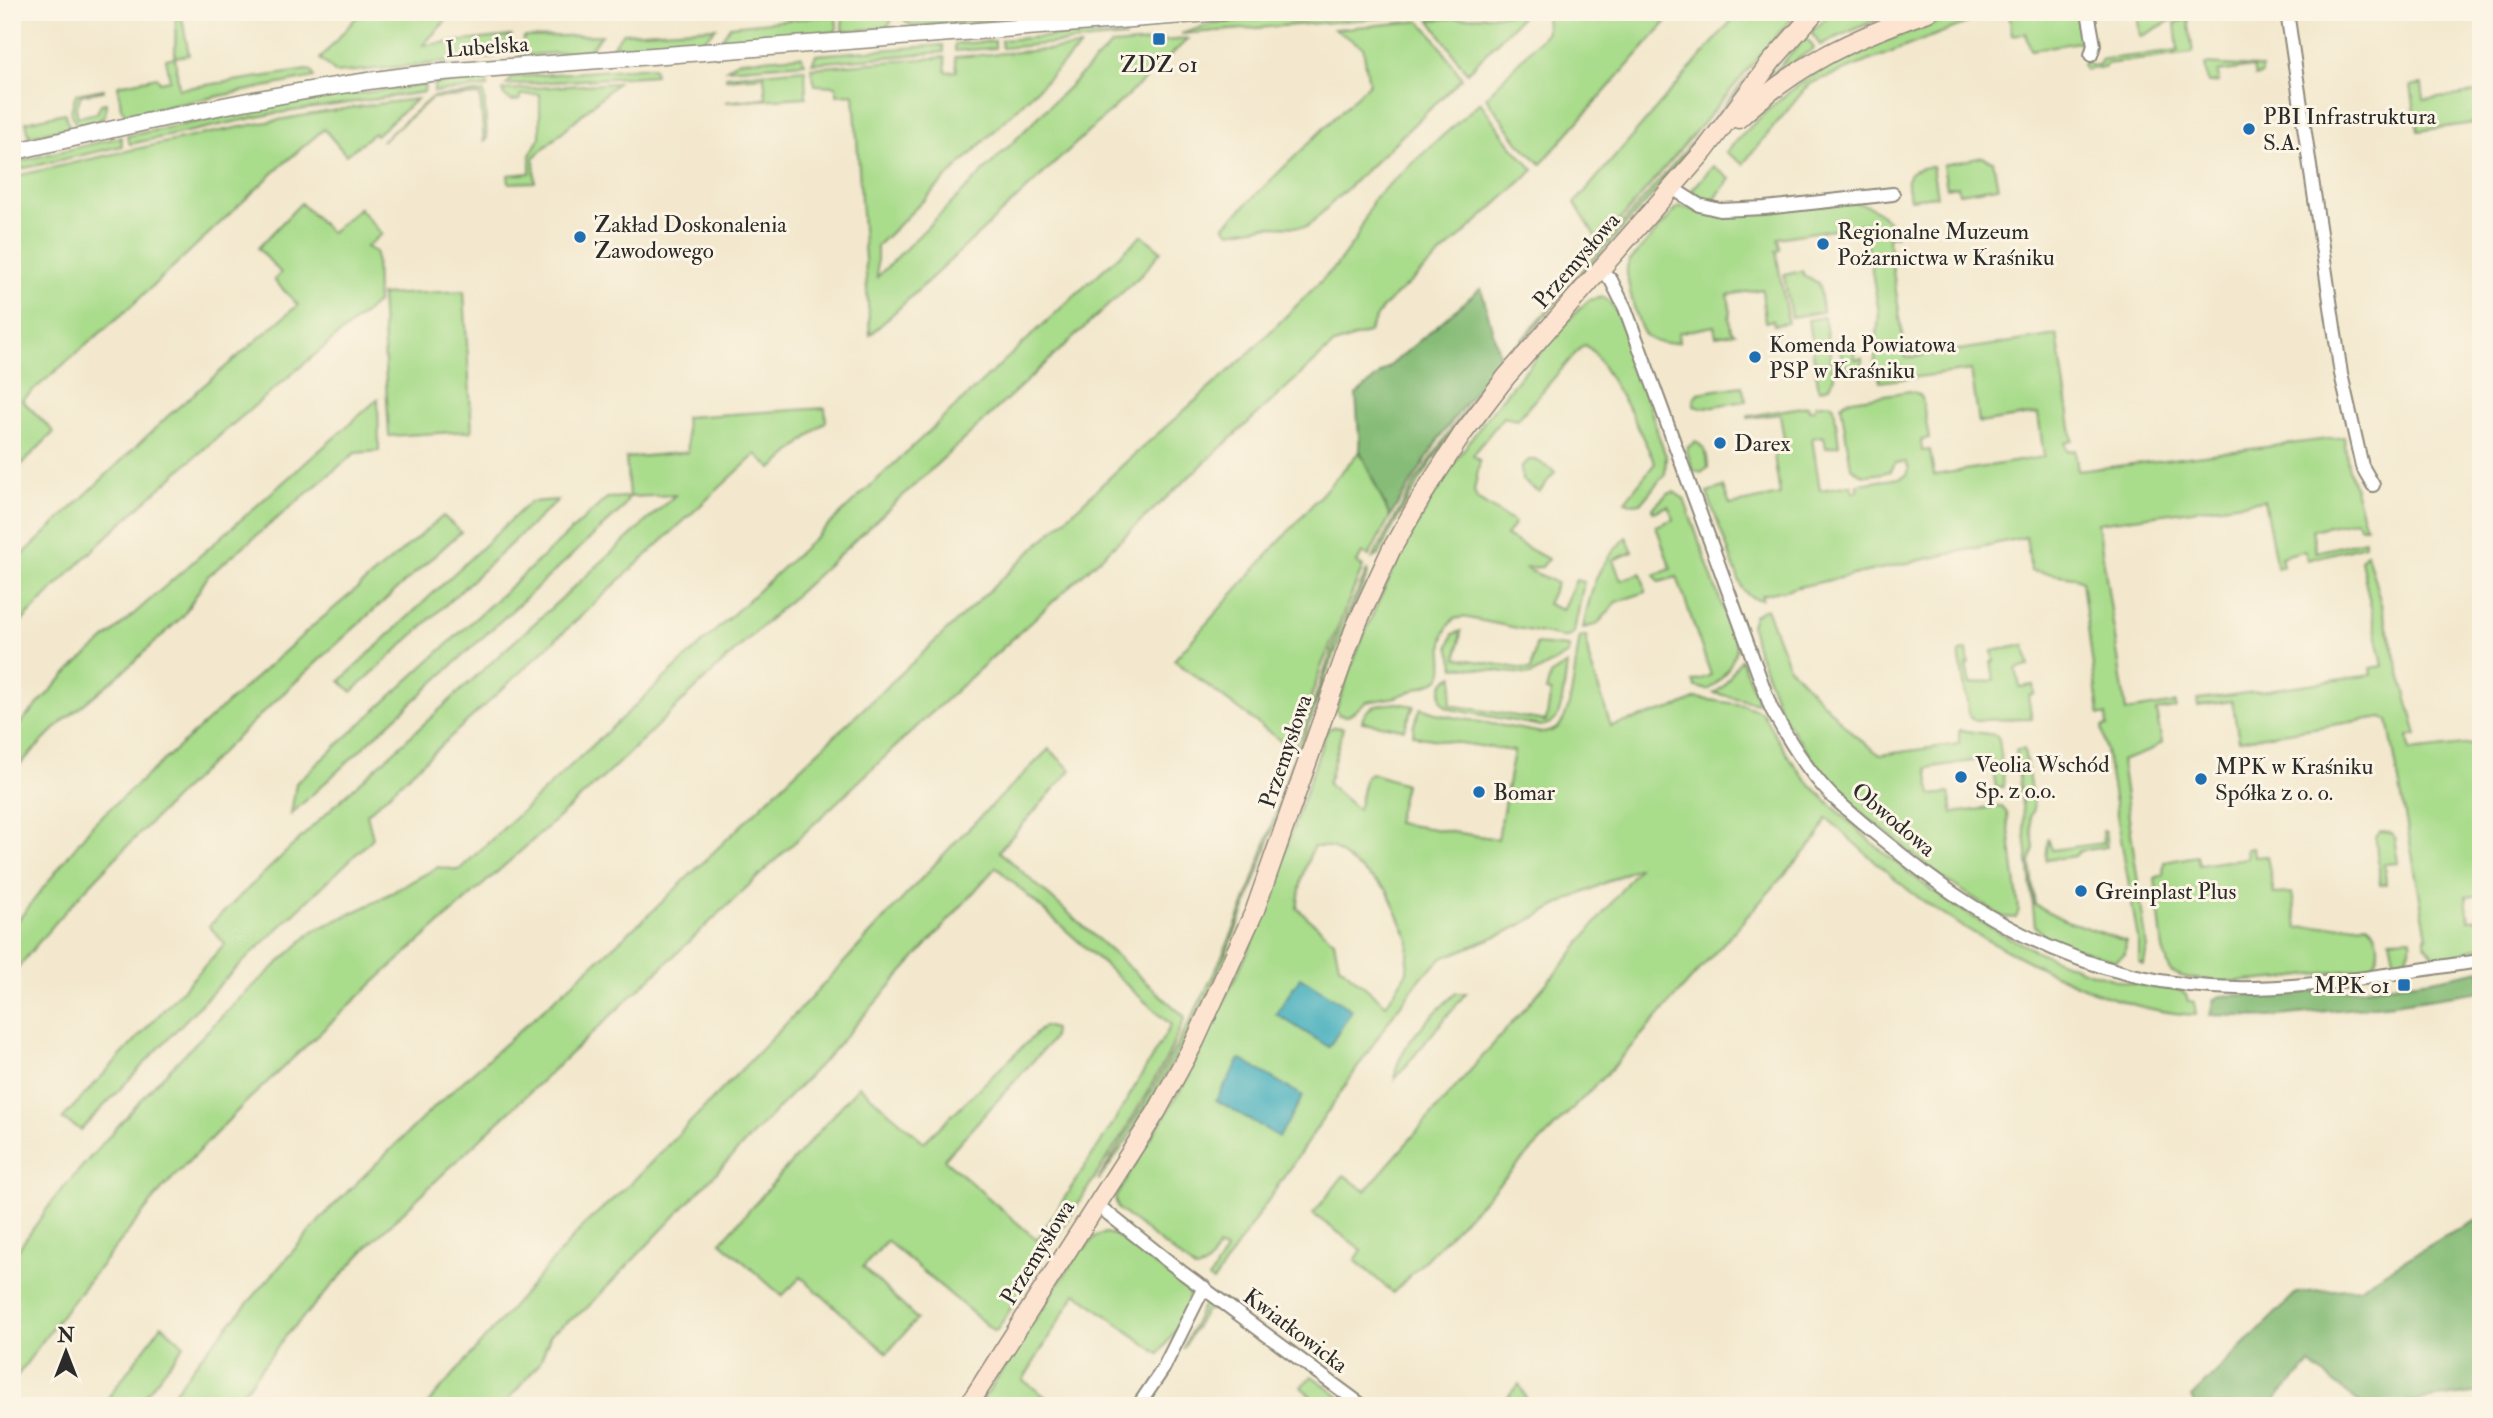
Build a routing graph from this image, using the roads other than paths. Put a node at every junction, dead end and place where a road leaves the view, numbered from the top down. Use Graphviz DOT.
graph roads {
  1 [pos="1223,12"];
  2 [pos="1927,12"];
  3 [pos="2088,12"];
  4 [pos="2287,12"];
  5 [pos="1810,14"];
  6 [pos="2091,55"];
  7 [pos="1705,150"];
  8 [pos="12,152"];
  9 [pos="1672,188"];
  10 [pos="1894,194"];
  11 [pos="1600,270"];
  12 [pos="2372,485"];
  13 [pos="2481,961"];
  14 [pos="1096,1204"];
  15 [pos="1204,1287"];
  16 [pos="968,1406"];
  17 [pos="1138,1406"];
  18 [pos="1363,1406"];
  1 -- 8 [label="street, Lubelska"];
  2 -- 7 [label="main road, Przemysłowa"];
  3 -- 6 [label="street"];
  4 -- 12 [label="street"];
  5 -- 7 [label="main road, Przemysłowa"];
  7 -- 9 [label="main road, Przemysłowa"];
  9 -- 10 [label="street"];
  9 -- 11 [label="main road, Przemysłowa"];
  11 -- 13 [label="street, Obwodowa"];
  11 -- 14 [label="main road, Przemysłowa"];
  14 -- 15 [label="street, Kwiatkowicka"];
  14 -- 16 [label="main road, Przemysłowa"];
  15 -- 17 [label="street"];
  15 -- 18 [label="street, Kwiatkowicka"];
}
